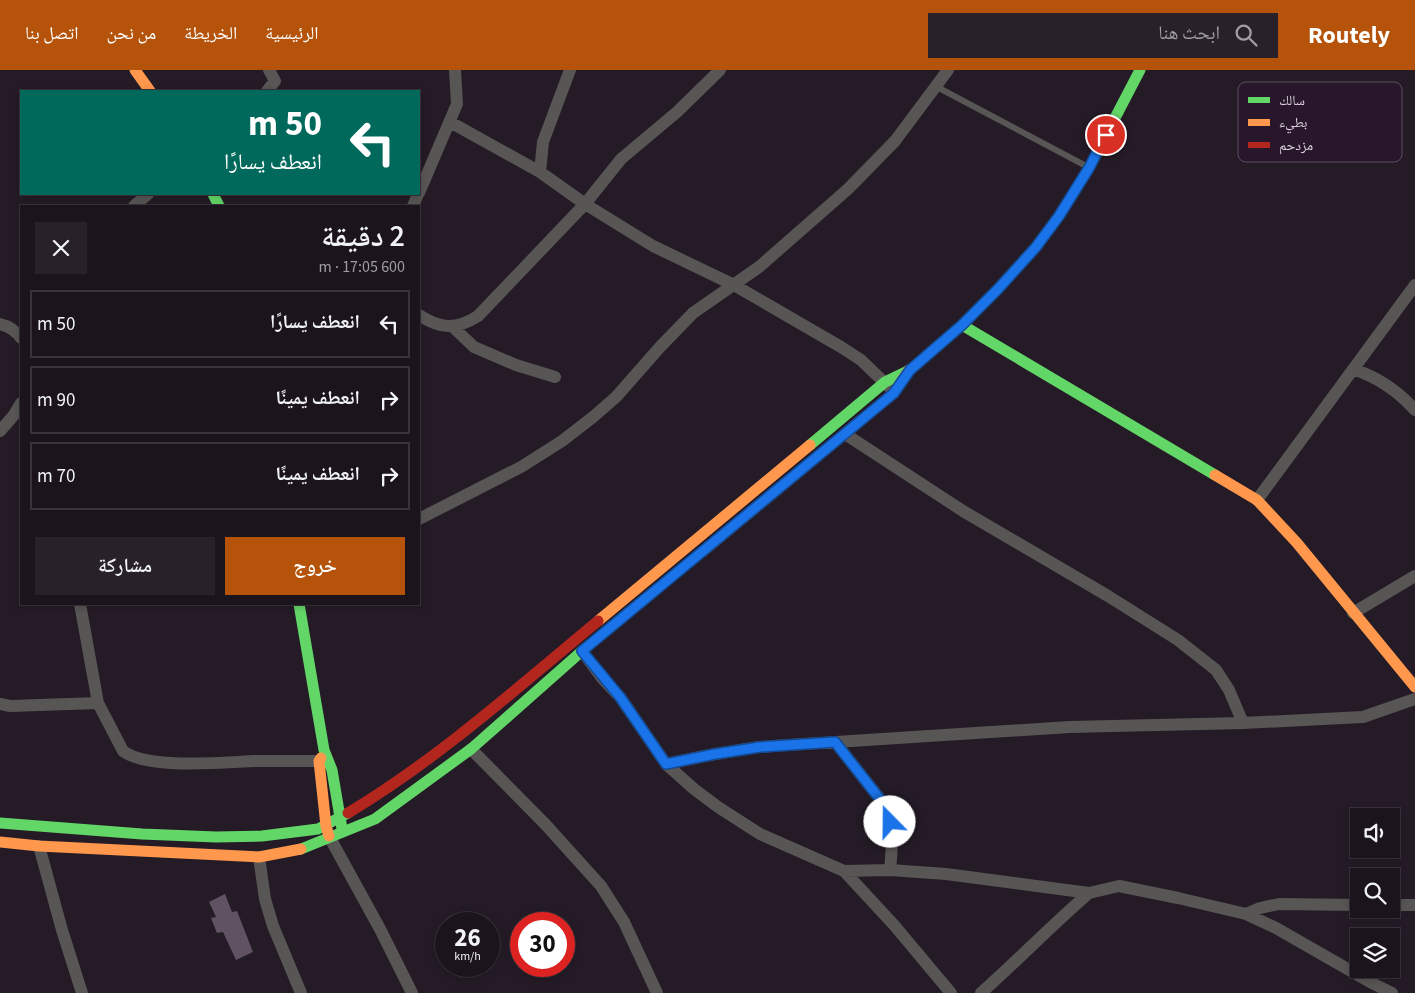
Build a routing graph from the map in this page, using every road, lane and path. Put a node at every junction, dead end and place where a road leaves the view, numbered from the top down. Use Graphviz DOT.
graph roads {
  1 [pos="135,70"];
  2 [pos="269,70"];
  3 [pos="455,70"];
  4 [pos="570,70"];
  5 [pos="720,70"];
  6 [pos="948,70"];
  7 [pos="1140,70"];
  8 [pos="937,87"];
  9 [pos="149,90"];
  10 [pos="268,90"];
  11 [pos="450,122"];
  12 [pos="1089,168"];
  13 [pos="540,172"];
  14 [pos="420,191"];
  15 [pos="147,195"];
  16 [pos="585,204"];
  17 [pos="135,205"];
  18 [pos="734,285"];
  19 [pos="1415,285"];
  20 [pos="420,316"];
  21 [pos="0,324"];
  22 [pos="962,325"];
  23 [pos="453,327"];
  24 [pos="20,336"];
  25 [pos="910,370"];
  26 [pos="1353,370"];
  27 [pos="555,377"];
  28 [pos="885,382"];
  29 [pos="894,393"];
  30 [pos="20,404"];
  31 [pos="1415,410"];
  32 [pos="0,431"];
  33 [pos="845,434"];
  34 [pos="1257,500"];
  35 [pos="420,518"];
  36 [pos="694,558"];
  37 [pos="1415,576"];
  38 [pos="664,583"];
  39 [pos="80,605"];
  40 [pos="299,605"];
  41 [pos="1353,613"];
  42 [pos="582,651"];
  43 [pos="1415,687"];
  44 [pos="1415,699"];
  45 [pos="98,703"];
  46 [pos="0,704"];
  47 [pos="1243,723"];
  48 [pos="835,742"];
  49 [pos="471,749"];
  50 [pos="322,756"];
  51 [pos="666,764"];
  52 [pos="340,818"];
  53 [pos="0,823"];
  54 [pos="328,832"];
  55 [pos="342,832"];
  56 [pos="0,842"];
  57 [pos="39,846"];
  58 [pos="259,857"];
  59 [pos="342,860"];
  60 [pos="844,870"];
  61 [pos="890,870"];
  62 [pos="1089,892"];
  63 [pos="1350,905"];
  64 [pos="1400,905"];
  65 [pos="1415,905"];
  66 [pos="1246,914"];
  67 [pos="82,993"];
  68 [pos="301,993"];
  69 [pos="412,993"];
  70 [pos="657,993"];
  71 [pos="951,993"];
  72 [pos="981,993"];
  73 [pos="1392,993"];
  1 -- 9 [label="main road"];
  2 -- 10 [label="street"];
  3 -- 11 [label="street"];
  4 -- 13 [label="street"];
  5 -- 16 [label="street"];
  6 -- 8 [label="street"];
  7 -- 12 [label="main road"];
  8 -- 12 [label="lane"];
  8 -- 18 [label="street"];
  11 -- 13 [label="street"];
  11 -- 14 [label="street"];
  12 -- 22 [label="main road"];
  13 -- 16 [label="street"];
  15 -- 17 [label="street"];
  16 -- 18 [label="street"];
  16 -- 23 [label="street"];
  18 -- 28 [label="street"];
  18 -- 35 [label="street"];
  19 -- 26 [label="street"];
  20 -- 23 [label="street"];
  21 -- 24 [label="street"];
  22 -- 25 [label="main road"];
  22 -- 34 [label="main road"];
  23 -- 27 [label="street"];
  25 -- 28 [label="main road"];
  25 -- 29 [label="main road"];
  26 -- 31 [label="street"];
  26 -- 34 [label="street"];
  28 -- 29 [label="street"];
  28 -- 52 [label="main road"];
  29 -- 33 [label="main road"];
  30 -- 32 [label="street"];
  33 -- 36 [label="main road"];
  33 -- 47 [label="street"];
  34 -- 41 [label="main road"];
  37 -- 41 [label="street"];
  38 -- 42 [label="main road"];
  39 -- 45 [label="street"];
  40 -- 50 [label="main road"];
  41 -- 43 [label="main road"];
  42 -- 49 [label="main road"];
  42 -- 51 [label="street"];
  44 -- 47 [label="street"];
  45 -- 46 [label="street"];
  45 -- 50 [label="street"];
  47 -- 48 [label="street"];
  48 -- 51 [label="street"];
  48 -- 61 [label="street"];
  49 -- 55 [label="main road"];
  49 -- 70 [label="street"];
  50 -- 52 [label="main road"];
  50 -- 54 [label="main road"];
  51 -- 60 [label="street"];
  52 -- 54 [label="main road"];
  52 -- 55 [label="main road"];
  53 -- 54 [label="main road"];
  54 -- 55 [label="main road"];
  54 -- 58 [label="main road"];
  54 -- 59 [label="street"];
  55 -- 59 [label="street"];
  56 -- 57 [label="main road"];
  57 -- 58 [label="main road"];
  57 -- 67 [label="street"];
  58 -- 68 [label="street"];
  59 -- 69 [label="street"];
  60 -- 61 [label="street"];
  60 -- 71 [label="street"];
  61 -- 62 [label="street"];
  62 -- 66 [label="street"];
  62 -- 72 [label="street"];
  63 -- 66 [label="street"];
  64 -- 65 [label="street"];
  66 -- 73 [label="street"];
}
